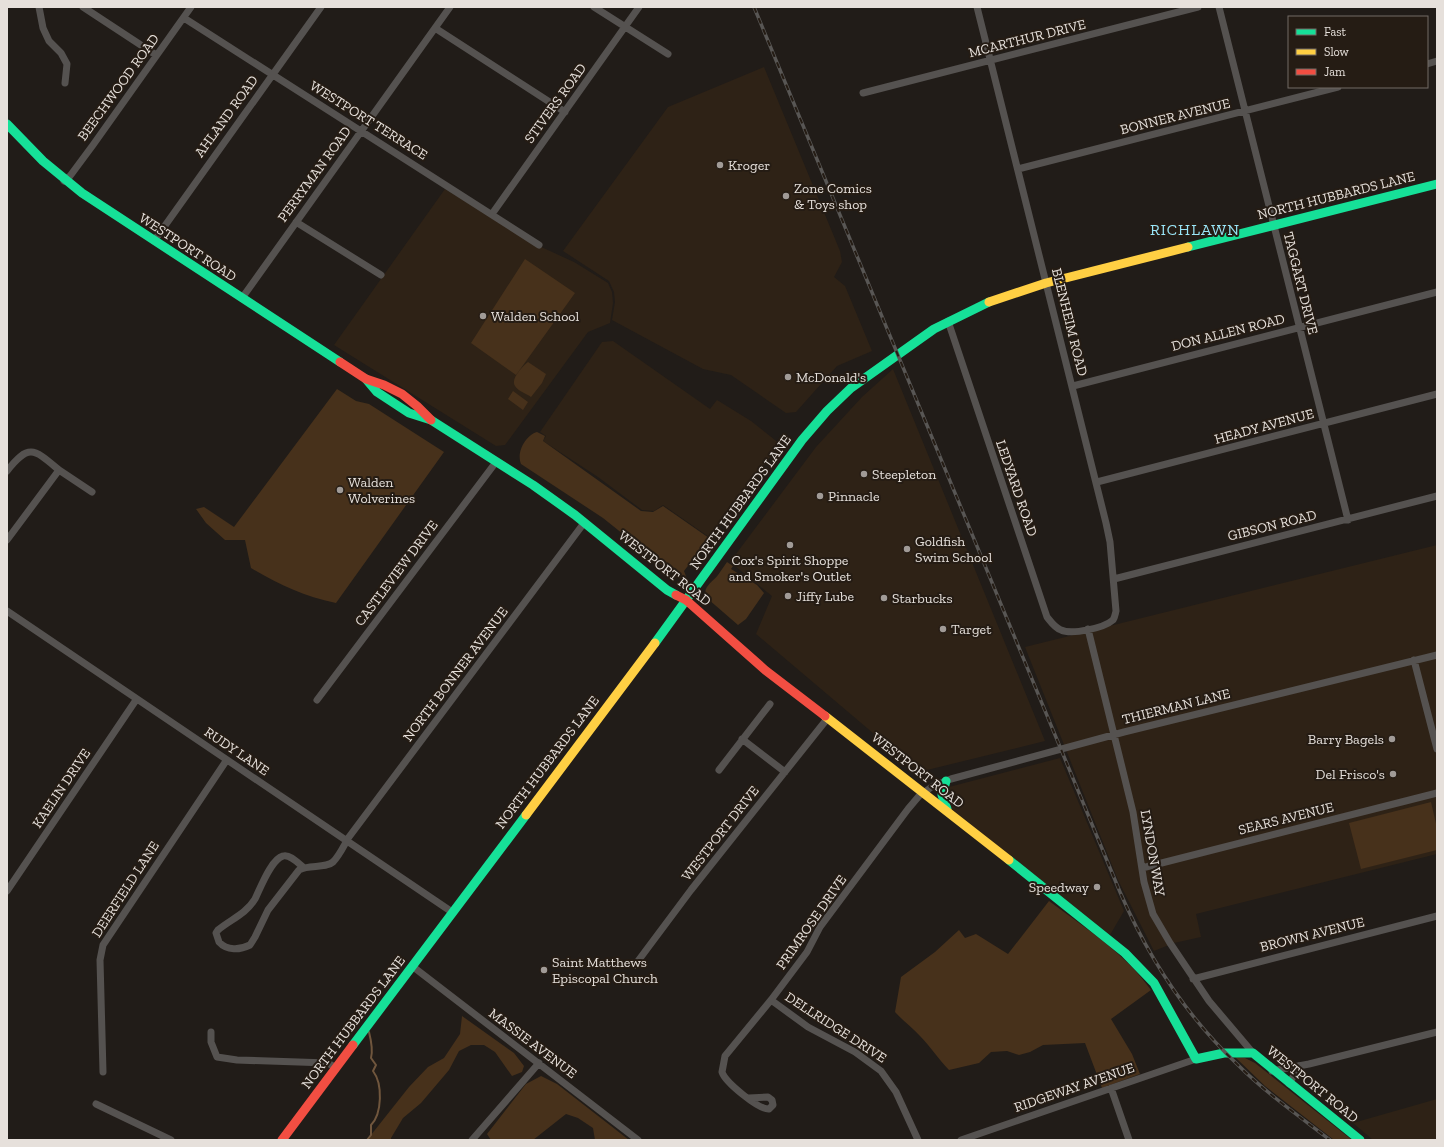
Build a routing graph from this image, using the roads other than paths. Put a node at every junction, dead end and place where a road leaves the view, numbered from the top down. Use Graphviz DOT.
graph roads {
  1 [pos="39,7"];
  2 [pos="82,7"];
  3 [pos="191,7"];
  4 [pos="321,7"];
  5 [pos="450,7"];
  6 [pos="594,7"];
  7 [pos="639,7"];
  8 [pos="977,7"];
  9 [pos="1198,7"];
  10 [pos="1219,7"];
  11 [pos="184,18"];
  12 [pos="625,26"];
  13 [pos="435,28"];
  14 [pos="668,54"];
  15 [pos="156,55"];
  16 [pos="990,61"];
  17 [pos="273,74"];
  18 [pos="65,83"];
  19 [pos="1334,88"];
  20 [pos="863,93"];
  21 [pos="1245,111"];
  22 [pos="565,112"];
  23 [pos="7,124"];
  24 [pos="362,130"];
  25 [pos="1018,169"];
  26 [pos="64,181"];
  27 [pos="1437,184"];
  28 [pos="492,214"];
  29 [pos="296,222"];
  30 [pos="1273,226"];
  31 [pos="154,241"];
  32 [pos="539,245"];
  33 [pos="381,275"];
  34 [pos="1046,283"];
  35 [pos="1437,292"];
  36 [pos="242,298"];
  37 [pos="948,322"];
  38 [pos="1299,327"];
  39 [pos="1073,386"];
  40 [pos="1437,394"];
  41 [pos="1324,423"];
  42 [pos="496,462"];
  43 [pos="59,470"];
  44 [pos="7,471"];
  45 [pos="1097,482"];
  46 [pos="92,492"];
  47 [pos="1437,496"];
  48 [pos="1348,520"];
  49 [pos="584,523"];
  50 [pos="7,540"];
  51 [pos="1114,579"];
  52 [pos="686,600"];
  53 [pos="7,611"];
  54 [pos="1088,629"];
  55 [pos="1437,654"];
  56 [pos="1414,660"];
  57 [pos="136,700"];
  58 [pos="316,700"];
  59 [pos="770,704"];
  60 [pos="827,719"];
  61 [pos="1114,735"];
  62 [pos="742,739"];
  63 [pos="1437,748"];
  64 [pos="226,761"];
  65 [pos="719,770"];
  66 [pos="785,772"];
  67 [pos="946,781"];
  68 [pos="924,792"];
  69 [pos="1437,793"];
  70 [pos="948,811"];
  71 [pos="346,841"];
  72 [pos="303,867"];
  73 [pos="1142,868"];
  74 [pos="7,891"];
  75 [pos="452,912"];
  76 [pos="1437,916"];
  77 [pos="634,965"];
  78 [pos="412,966"];
  79 [pos="1193,979"];
  80 [pos="771,1000"];
  81 [pos="211,1032"];
  82 [pos="1437,1032"];
  83 [pos="1253,1053"];
  84 [pos="1196,1059"];
  85 [pos="539,1063"];
  86 [pos="1299,1066"];
  87 [pos="336,1068"];
  88 [pos="1272,1071"];
  89 [pos="103,1072"];
  90 [pos="1289,1084"];
  91 [pos="1111,1088"];
  92 [pos="749,1098"];
  93 [pos="96,1104"];
  94 [pos="171,1140"];
  95 [pos="282,1140"];
  96 [pos="472,1140"];
  97 [pos="638,1140"];
  98 [pos="918,1140"];
  99 [pos="961,1140"];
  100 [pos="1129,1140"];
  101 [pos="1360,1140"];
  1 -- 18 [label="street"];
  2 -- 15 [label="street"];
  3 -- 11 [label="street, BEECHWOOD ROAD"];
  4 -- 17 [label="street, AHLAND ROAD"];
  5 -- 13 [label="street, PERRYMAN ROAD"];
  6 -- 12 [label="street"];
  7 -- 12 [label="street, STIVERS ROAD"];
  8 -- 16 [label="street, BLENHEIM ROAD"];
  9 -- 16 [label="street, MCARTHUR DRIVE"];
  10 -- 21 [label="street, TAGGART DRIVE"];
  11 -- 15 [label="street, BEECHWOOD ROAD"];
  11 -- 17 [label="street, WESTPORT TERRACE"];
  12 -- 14 [label="street"];
  12 -- 22 [label="street, STIVERS ROAD"];
  13 -- 22 [label="street"];
  13 -- 24 [label="street, PERRYMAN ROAD"];
  15 -- 26 [label="street, BEECHWOOD ROAD"];
  16 -- 20 [label="street, MCARTHUR DRIVE"];
  16 -- 25 [label="street, BLENHEIM ROAD"];
  17 -- 24 [label="street, WESTPORT TERRACE"];
  17 -- 31 [label="street, AHLAND ROAD"];
  19 -- 21 [label="street, BONNER AVENUE"];
  21 -- 25 [label="street, BONNER AVENUE"];
  21 -- 30 [label="street, TAGGART DRIVE"];
  22 -- 28 [label="street, STIVERS ROAD"];
  23 -- 26 [label="main road, WESTPORT ROAD"];
  24 -- 28 [label="street, WESTPORT TERRACE"];
  24 -- 29 [label="street, PERRYMAN ROAD"];
  25 -- 34 [label="street, BLENHEIM ROAD"];
  26 -- 31 [label="main road, WESTPORT ROAD"];
  27 -- 30 [label="main road, NORTH HUBBARDS LANE"];
  28 -- 32 [label="street, WESTPORT TERRACE"];
  29 -- 33 [label="street"];
  29 -- 36 [label="street, PERRYMAN ROAD"];
  30 -- 34 [label="main road, NORTH HUBBARDS LANE"];
  30 -- 38 [label="street, TAGGART DRIVE"];
  31 -- 36 [label="main road, WESTPORT ROAD"];
  34 -- 37 [label="main road, NORTH HUBBARDS LANE"];
  34 -- 39 [label="street, BLENHEIM ROAD"];
  35 -- 38 [label="street, DON ALLEN ROAD"];
  36 -- 42 [label="main road, WESTPORT ROAD"];
  37 -- 52 [label="main road, NORTH HUBBARDS LANE"];
  37 -- 54 [label="street, LEDYARD ROAD"];
  38 -- 39 [label="street, DON ALLEN ROAD"];
  38 -- 41 [label="street, TAGGART DRIVE"];
  39 -- 45 [label="street, BLENHEIM ROAD"];
  40 -- 41 [label="street, HEADY AVENUE"];
  41 -- 45 [label="street, HEADY AVENUE"];
  41 -- 48 [label="street, TAGGART DRIVE"];
  42 -- 49 [label="main road, WESTPORT ROAD"];
  42 -- 58 [label="street, CASTLEVIEW DRIVE"];
  43 -- 44 [label="street"];
  43 -- 46 [label="street"];
  43 -- 50 [label="street"];
  45 -- 51 [label="street, BLENHEIM ROAD"];
  47 -- 48 [label="street, GIBSON ROAD"];
  48 -- 51 [label="street, GIBSON ROAD"];
  49 -- 52 [label="main road, WESTPORT ROAD"];
  49 -- 71 [label="street, NORTH BONNER AVENUE"];
  51 -- 54 [label="street, BLENHEIM ROAD"];
  52 -- 60 [label="main road, WESTPORT ROAD"];
  52 -- 75 [label="main road, NORTH HUBBARDS LANE"];
  53 -- 57 [label="street, RUDY LANE"];
  54 -- 61 [label="street, LYNDON WAY"];
  55 -- 56 [label="street, THIERMAN LANE"];
  56 -- 61 [label="street, THIERMAN LANE"];
  56 -- 63 [label="street"];
  57 -- 64 [label="street, RUDY LANE"];
  57 -- 74 [label="street, KAELIN DRIVE"];
  59 -- 62 [label="street"];
  60 -- 66 [label="street, WESTPORT DRIVE"];
  60 -- 68 [label="main road, WESTPORT ROAD"];
  61 -- 67 [label="street, THIERMAN LANE"];
  61 -- 73 [label="street, LYNDON WAY"];
  62 -- 65 [label="street"];
  62 -- 66 [label="street"];
  64 -- 71 [label="street, RUDY LANE"];
  64 -- 89 [label="street, DEERFIELD LANE"];
  66 -- 77 [label="street, WESTPORT DRIVE"];
  67 -- 68 [label="street, THIERMAN LANE"];
  67 -- 70 [label="main road"];
  68 -- 70 [label="main road, WESTPORT ROAD"];
  68 -- 80 [label="street, PRIMROSE DRIVE"];
  69 -- 73 [label="street, SEARS AVENUE"];
  70 -- 84 [label="main road, WESTPORT ROAD"];
  71 -- 72 [label="street, NORTH BONNER AVENUE"];
  71 -- 75 [label="street, RUDY LANE"];
  72 -- 72 [label="street"];
  73 -- 79 [label="street, LYNDON WAY"];
  75 -- 78 [label="main road, NORTH HUBBARDS LANE"];
  76 -- 79 [label="street, BROWN AVENUE"];
  78 -- 85 [label="street, MASSIE AVENUE"];
  78 -- 87 [label="main road, NORTH HUBBARDS LANE"];
  79 -- 83 [label="street, LYNDON WAY"];
  80 -- 92 [label="street, PRIMROSE DRIVE"];
  80 -- 98 [label="street, DELLRIDGE DRIVE"];
  81 -- 87 [label="street"];
  82 -- 86 [label="street"];
  83 -- 84 [label="main road, WESTPORT ROAD"];
  83 -- 88 [label="main road, WESTPORT ROAD"];
  84 -- 91 [label="street, RIDGEWAY AVENUE"];
  85 -- 96 [label="street"];
  85 -- 97 [label="street, MASSIE AVENUE"];
  86 -- 88 [label="street"];
  86 -- 90 [label="street"];
  87 -- 95 [label="main road, NORTH HUBBARDS LANE"];
  88 -- 90 [label="main road, WESTPORT ROAD"];
  90 -- 101 [label="main road, WESTPORT ROAD"];
  91 -- 99 [label="street, RIDGEWAY AVENUE"];
  91 -- 100 [label="street"];
  93 -- 94 [label="street"];
}
